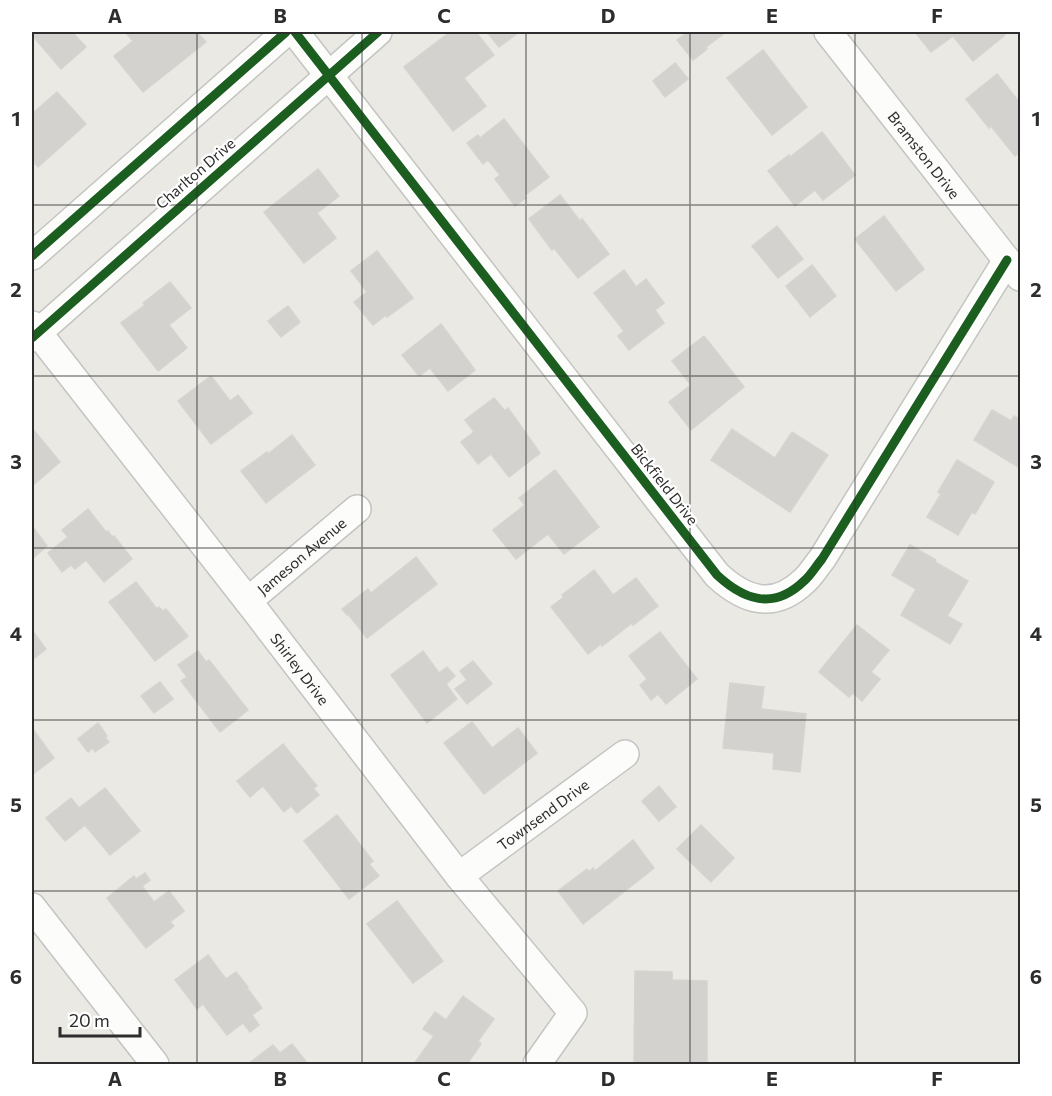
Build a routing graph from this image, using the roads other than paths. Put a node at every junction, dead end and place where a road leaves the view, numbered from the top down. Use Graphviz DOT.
graph roads {
  1 [pos="286,32"];
  2 [pos="295,32"];
  3 [pos="378,32"];
  4 [pos="828,32"];
  5 [pos="328,76"];
  6 [pos="32,256"];
  7 [pos="1014,269"];
  8 [pos="34,332"];
  9 [pos="357,509"];
  10 [pos="248,601"];
  11 [pos="625,754"];
  12 [pos="459,876"];
  13 [pos="32,907"];
  14 [pos="155,1065"];
  15 [pos="537,1065"];
  1 -- 6 [label="street"];
  2 -- 5 [label="street, Bickfield Drive"];
  3 -- 5 [label="street, Charlton Drive"];
  4 -- 7 [label="street, Bramston Drive"];
  5 -- 7 [label="street, Bickfield Drive"];
  5 -- 8 [label="street, Charlton Drive"];
  8 -- 10 [label="street, Shirley Drive"];
  9 -- 10 [label="street, Jameson Avenue"];
  10 -- 12 [label="street, Shirley Drive"];
  11 -- 12 [label="street, Townsend Drive"];
  12 -- 15 [label="street, Shirley Drive"];
  13 -- 14 [label="street"];
}
